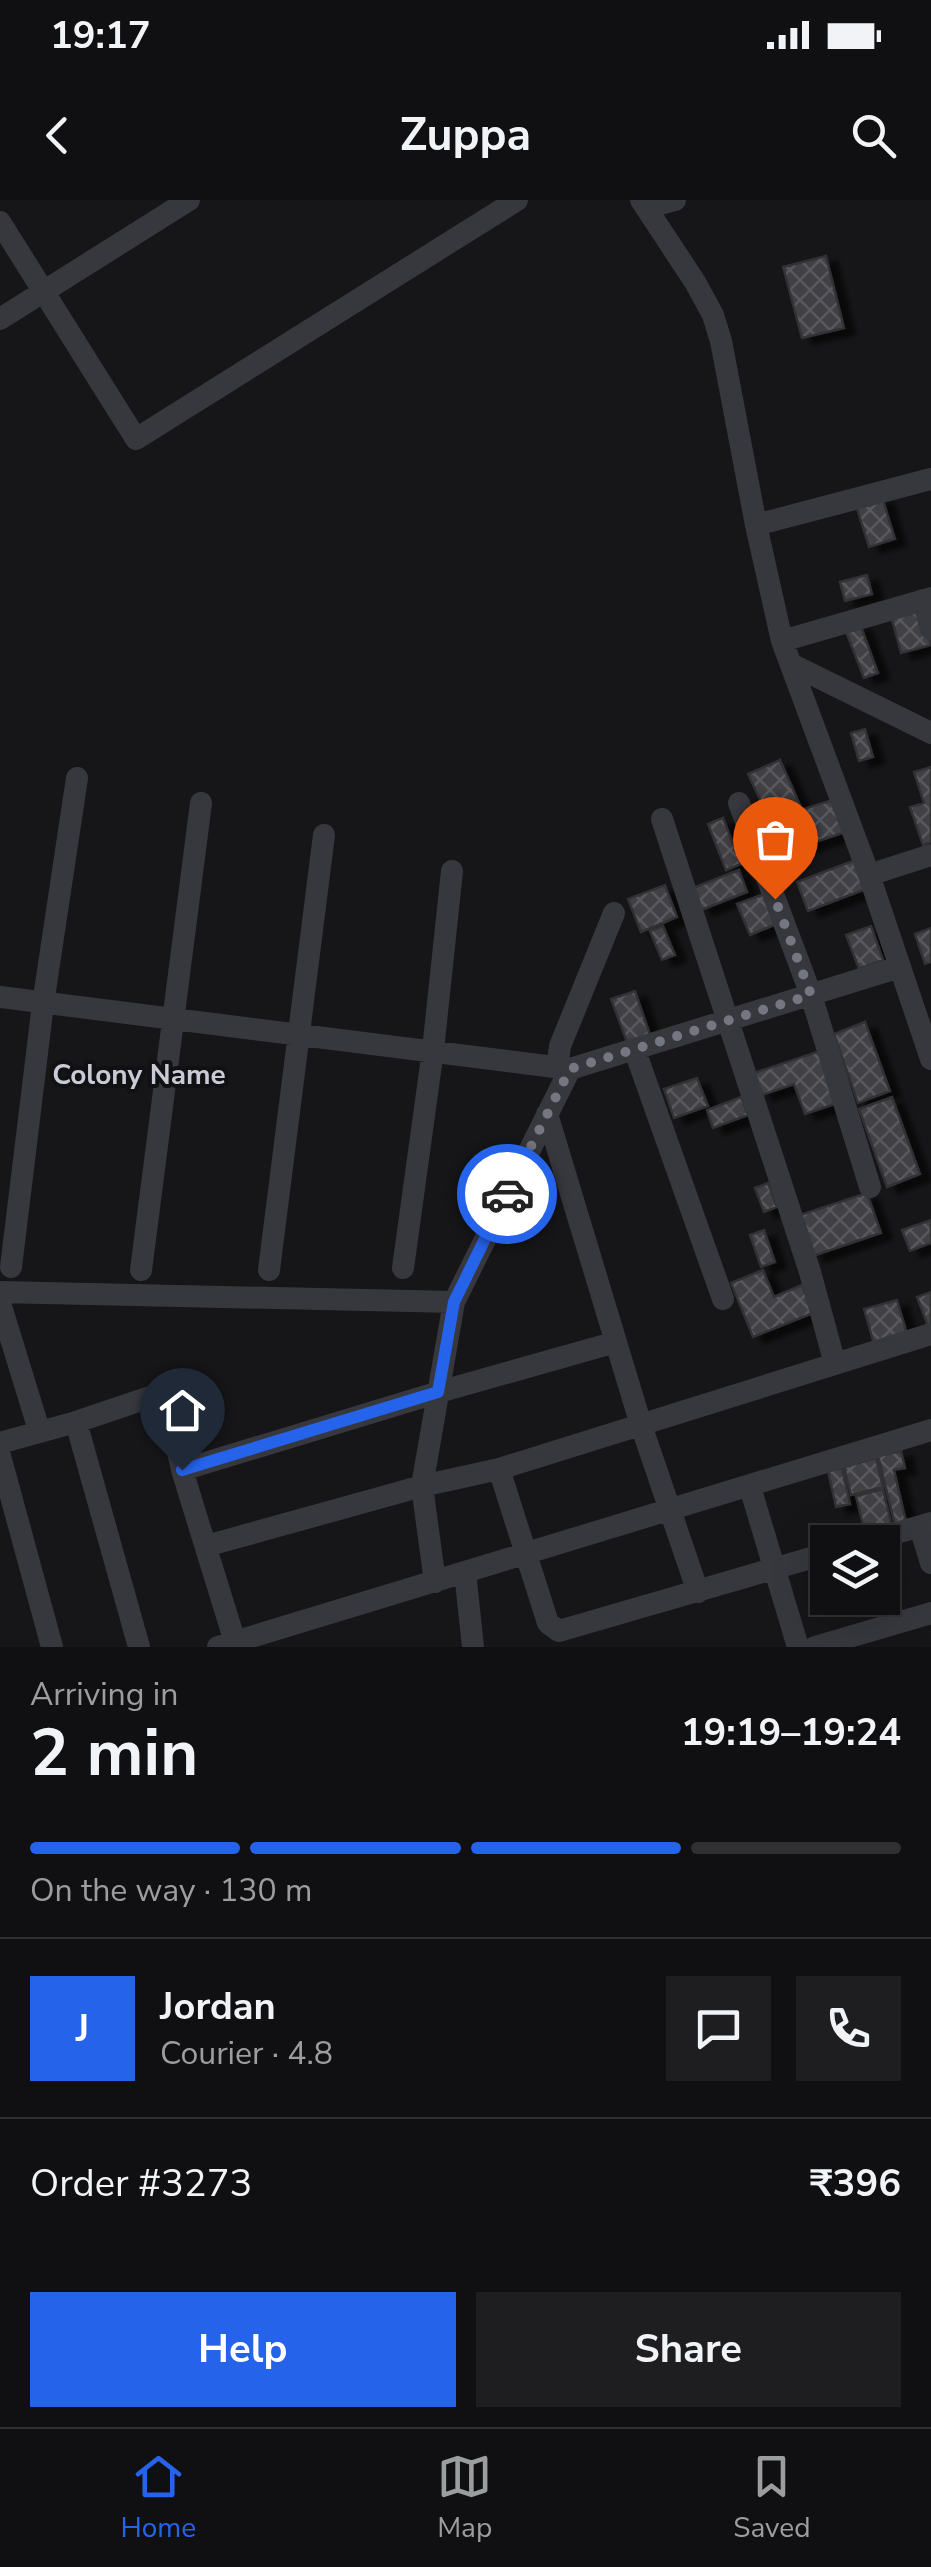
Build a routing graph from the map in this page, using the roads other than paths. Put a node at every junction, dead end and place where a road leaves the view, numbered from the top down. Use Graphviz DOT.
graph roads {
  1 [pos="189,200"];
  2 [pos="517,200"];
  3 [pos="675,200"];
  4 [pos="644,204"];
  5 [pos="0,222"];
  6 [pos="44,292"];
  7 [pos="0,319"];
  8 [pos="931,479"];
  9 [pos="756,525"];
  10 [pos="927,599"];
  11 [pos="931,629"];
  12 [pos="782,641"];
  13 [pos="791,664"];
  14 [pos="931,733"];
  15 [pos="76,778"];
  16 [pos="201,803"];
  17 [pos="738,803"];
  18 [pos="662,819"];
  19 [pos="324,835"];
  20 [pos="931,855"];
  21 [pos="452,870"];
  22 [pos="869,874"];
  23 [pos="614,913"];
  24 [pos="900,967"];
  25 [pos="811,995"];
  26 [pos="0,998"];
  27 [pos="43,1004"];
  28 [pos="174,1020"];
  29 [pos="727,1022"];
  30 [pos="301,1035"];
  31 [pos="433,1050"];
  32 [pos="635,1051"];
  33 [pos="931,1059"];
  34 [pos="564,1068"];
  35 [pos="547,1114"];
  36 [pos="870,1187"];
  37 [pos="11,1267"];
  38 [pos="404,1268"];
  39 [pos="142,1270"];
  40 [pos="269,1270"];
  41 [pos="0,1292"];
  42 [pos="724,1300"];
  43 [pos="454,1302"];
  44 [pos="0,1303"];
  45 [pos="931,1334"];
  46 [pos="616,1342"];
  47 [pos="835,1364"];
  48 [pos="438,1392"];
  49 [pos="76,1422"];
  50 [pos="640,1425"];
  51 [pos="38,1430"];
  52 [pos="931,1430"];
  53 [pos="0,1443"];
  54 [pos="0,1456"];
  55 [pos="499,1469"];
  56 [pos="182,1470"];
  57 [pos="422,1486"];
  58 [pos="750,1487"];
  59 [pos="670,1508"];
  60 [pos="925,1525"];
  61 [pos="900,1532"];
  62 [pos="206,1546"];
  63 [pos="525,1552"];
  64 [pos="810,1559"];
  65 [pos="931,1563"];
  66 [pos="774,1569"];
  67 [pos="465,1572"];
  68 [pos="435,1582"];
  69 [pos="698,1592"];
  70 [pos="931,1614"];
  71 [pos="269,1640"];
  72 [pos="227,1644"];
  73 [pos="52,1647"];
  74 [pos="139,1647"];
  75 [pos="473,1647"];
  76 [pos="798,1647"];
  77 [pos="815,1647"];
  1 -- 6 [label="street"];
  2 -- 6 [label="street"];
  3 -- 4 [label="street"];
  4 -- 9 [label="street"];
  5 -- 6 [label="street"];
  6 -- 7 [label="street"];
  8 -- 9 [label="street"];
  9 -- 12 [label="street"];
  10 -- 11 [label="street"];
  10 -- 12 [label="street"];
  12 -- 13 [label="street"];
  13 -- 14 [label="street"];
  13 -- 22 [label="street"];
  15 -- 27 [label="street"];
  16 -- 28 [label="street"];
  17 -- 25 [label="street"];
  18 -- 29 [label="street"];
  19 -- 30 [label="street"];
  20 -- 22 [label="street"];
  21 -- 31 [label="street"];
  22 -- 24 [label="street"];
  23 -- 34 [label="street"];
  24 -- 25 [label="street"];
  24 -- 33 [label="street"];
  25 -- 29 [label="street"];
  25 -- 36 [label="street"];
  26 -- 27 [label="street"];
  27 -- 28 [label="street"];
  27 -- 37 [label="street"];
  28 -- 30 [label="street"];
  28 -- 39 [label="street"];
  29 -- 32 [label="street"];
  29 -- 47 [label="street"];
  30 -- 31 [label="street"];
  30 -- 40 [label="street"];
  31 -- 34 [label="street"];
  31 -- 38 [label="street"];
  32 -- 34 [label="street"];
  32 -- 42 [label="street"];
  34 -- 35 [label="street"];
  35 -- 43 [label="street"];
  35 -- 46 [label="street"];
  41 -- 43 [label="street"];
  43 -- 48 [label="street"];
  44 -- 51 [label="street"];
  45 -- 47 [label="street"];
  46 -- 48 [label="street"];
  46 -- 50 [label="street"];
  47 -- 50 [label="street"];
  48 -- 56 [label="street"];
  48 -- 57 [label="street"];
  49 -- 51 [label="street"];
  49 -- 56 [label="street"];
  49 -- 74 [label="street"];
  50 -- 55 [label="street"];
  50 -- 59 [label="street"];
  51 -- 53 [label="street"];
  52 -- 58 [label="street"];
  54 -- 73 [label="street"];
  55 -- 57 [label="street"];
  55 -- 63 [label="street"];
  56 -- 62 [label="street"];
  57 -- 62 [label="street"];
  57 -- 68 [label="street"];
  58 -- 59 [label="street"];
  58 -- 66 [label="street"];
  59 -- 63 [label="street"];
  59 -- 69 [label="street"];
  60 -- 61 [label="street"];
  60 -- 65 [label="street"];
  62 -- 72 [label="street"];
  63 -- 67 [label="street"];
  63 -- 69 [label="street"];
  64 -- 66 [label="street"];
  66 -- 69 [label="street"];
  66 -- 76 [label="street"];
  67 -- 68 [label="street"];
  67 -- 75 [label="street"];
  68 -- 71 [label="street"];
  70 -- 77 [label="street"];
  71 -- 72 [label="street"];
}
